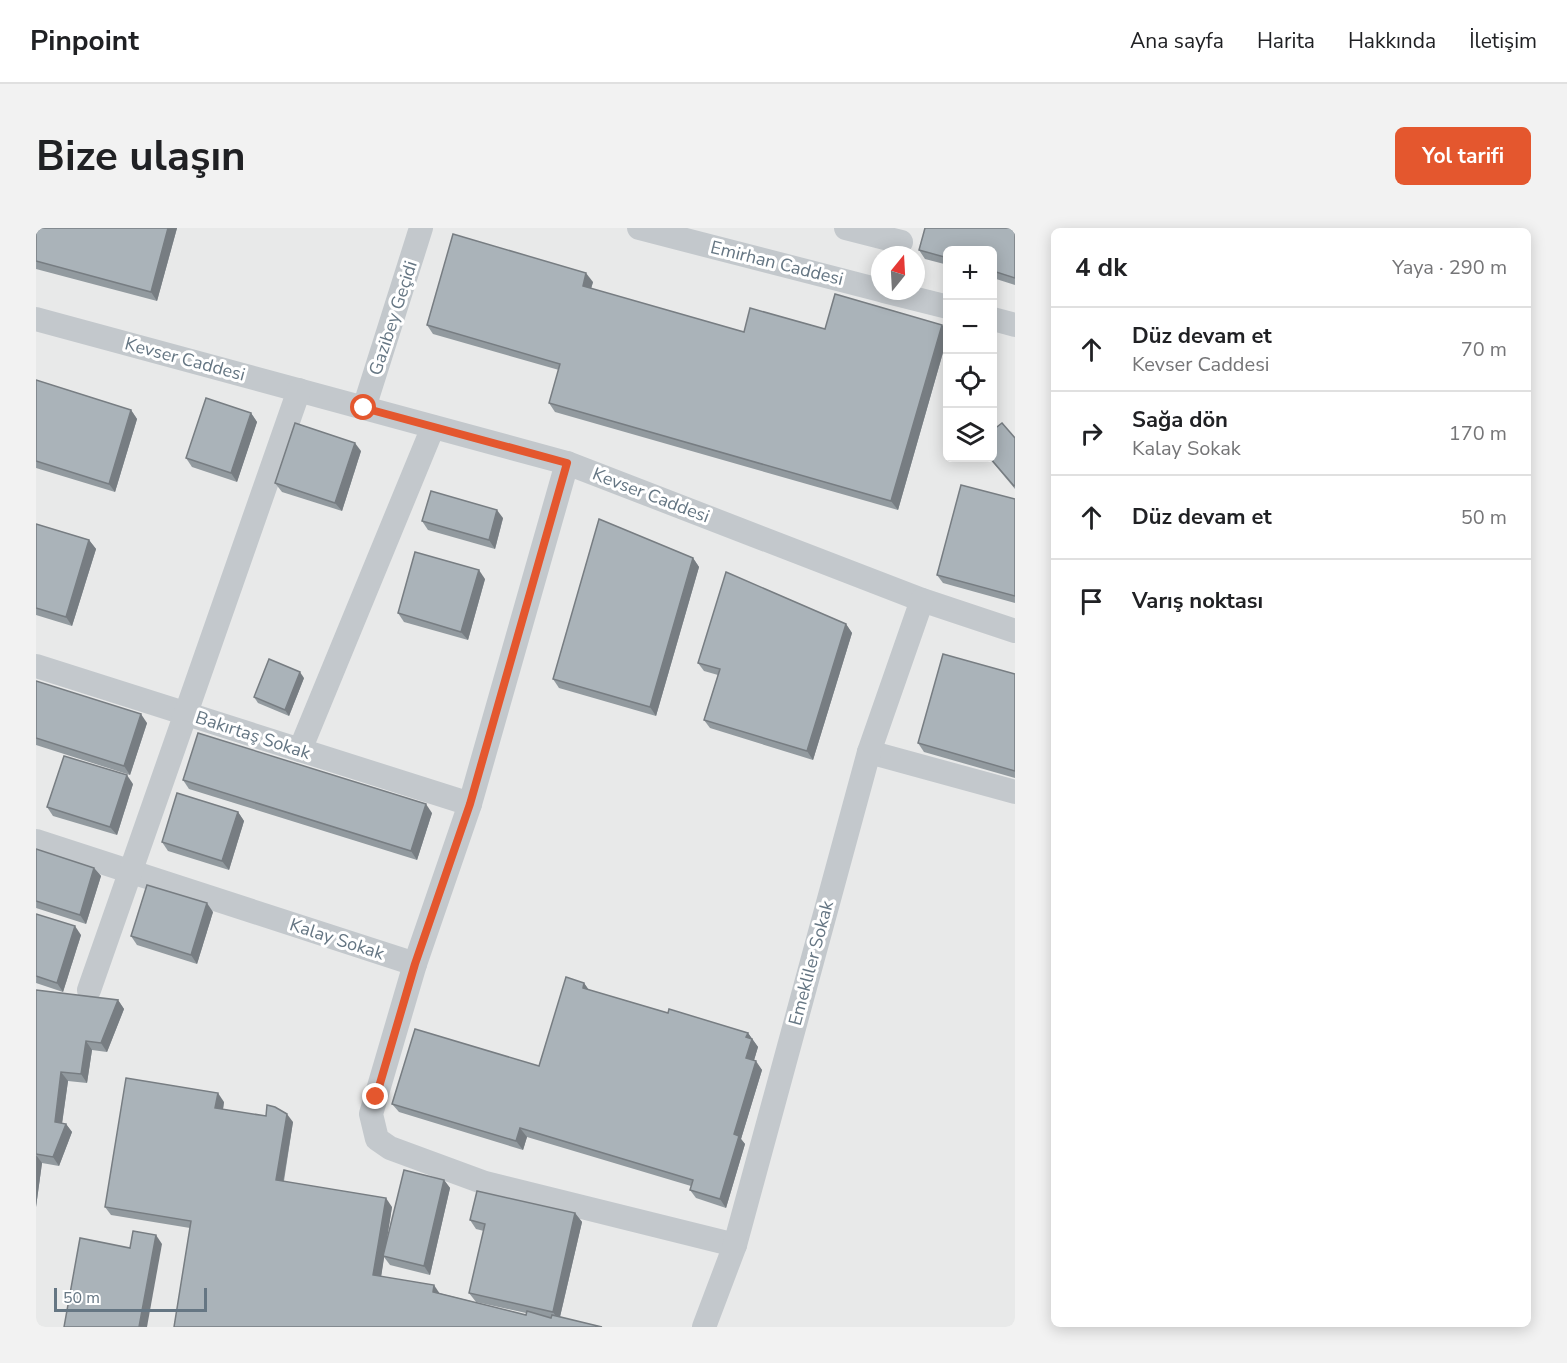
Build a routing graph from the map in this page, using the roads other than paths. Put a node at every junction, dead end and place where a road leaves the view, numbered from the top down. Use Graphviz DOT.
graph roads {
  1 [pos="421,228"];
  2 [pos="639,228"];
  3 [pos="846,228"];
  4 [pos="902,242"];
  5 [pos="871,288"];
  6 [pos="920,300"];
  7 [pos="943,306"];
  8 [pos="36,319"];
  9 [pos="997,320"];
  10 [pos="1015,325"];
  11 [pos="299,390"];
  12 [pos="364,408"];
  13 [pos="433,427"];
  14 [pos="567,463"];
  15 [pos="922,600"];
  16 [pos="1015,631"];
  17 [pos="36,666"];
  18 [pos="186,713"];
  19 [pos="300,750"];
  20 [pos="869,752"];
  21 [pos="1015,792"];
  22 [pos="470,804"];
  23 [pos="36,841"];
  24 [pos="130,871"];
  25 [pos="415,964"];
  26 [pos="89,990"];
  27 [pos="735,1245"];
  28 [pos="704,1327"];
  1 -- 12 [label="street, Gazibey Geçidi"];
  2 -- 5 [label="street, Emirhan Caddesi"];
  3 -- 4 [label="street"];
  6 -- 7 [label="street, Emirhan Caddesi"];
  8 -- 11 [label="street, Kevser Caddesi"];
  9 -- 10 [label="street"];
  11 -- 12 [label="street, Kevser Caddesi"];
  11 -- 18 [label="street"];
  12 -- 13 [label="street, Kevser Caddesi"];
  13 -- 14 [label="street, Kevser Caddesi"];
  13 -- 19 [label="street"];
  14 -- 15 [label="street, Kevser Caddesi"];
  14 -- 22 [label="street"];
  15 -- 16 [label="street, Kevser Caddesi"];
  15 -- 20 [label="street, Emekliler Sokak"];
  17 -- 18 [label="street, Bakırtaş Sokak"];
  18 -- 19 [label="street, Bakırtaş Sokak"];
  18 -- 24 [label="street"];
  19 -- 22 [label="street, Bakırtaş Sokak"];
  20 -- 21 [label="street"];
  20 -- 27 [label="street, Emekliler Sokak"];
  22 -- 25 [label="street"];
  23 -- 24 [label="street, Kalay Sokak"];
  24 -- 25 [label="street, Kalay Sokak"];
  24 -- 26 [label="street"];
  25 -- 27 [label="street"];
  27 -- 28 [label="street, Emekliler Sokak"];
}
